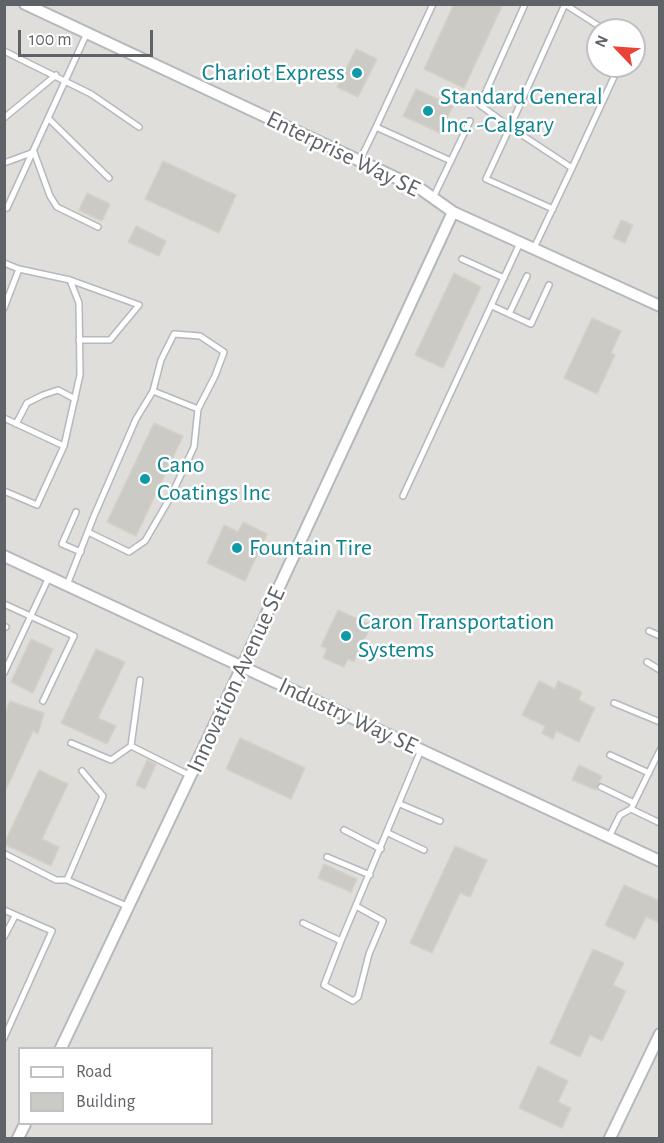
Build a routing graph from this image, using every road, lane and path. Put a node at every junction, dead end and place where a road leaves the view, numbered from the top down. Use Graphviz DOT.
graph roads {
  1 [pos="26,4"];
  2 [pos="433,4"];
  3 [pos="525,4"];
  4 [pos="566,5"];
  5 [pos="586,18"];
  6 [pos="87,33"];
  7 [pos="4,51"];
  8 [pos="56,75"];
  9 [pos="613,78"];
  10 [pos="66,80"];
  11 [pos="4,118"];
  12 [pos="49,119"];
  13 [pos="470,121"];
  14 [pos="139,127"];
  15 [pos="376,127"];
  16 [pos="510,127"];
  17 [pos="33,152"];
  18 [pos="360,161"];
  19 [pos="451,161"];
  20 [pos="4,164"];
  21 [pos="572,168"];
  22 [pos="109,178"];
  23 [pos="433,198"];
  24 [pos="8,207"];
  25 [pos="553,209"];
  26 [pos="453,212"];
  27 [pos="98,227"];
  28 [pos="520,243"];
  29 [pos="534,249"];
  30 [pos="462,259"];
  31 [pos="4,262"];
  32 [pos="19,269"];
  33 [pos="527,276"];
  34 [pos="504,278"];
  35 [pos="70,280"];
  36 [pos="549,285"];
  37 [pos="492,306"];
  38 [pos="660,306"];
  39 [pos="4,308"];
  40 [pos="509,314"];
  41 [pos="79,340"];
  42 [pos="153,391"];
  43 [pos="75,399"];
  44 [pos="198,410"];
  45 [pos="4,418"];
  46 [pos="16,424"];
  47 [pos="64,446"];
  48 [pos="4,491"];
  49 [pos="403,496"];
  50 [pos="76,512"];
  51 [pos="88,532"];
  52 [pos="81,552"];
  53 [pos="4,556"];
  54 [pos="49,577"];
  55 [pos="67,585"];
  56 [pos="4,604"];
  57 [pos="31,617"];
  58 [pos="649,631"];
  59 [pos="660,636"];
  60 [pos="647,662"];
  61 [pos="242,667"];
  62 [pos="660,670"];
  63 [pos="4,673"];
  64 [pos="140,680"];
  65 [pos="43,701"];
  66 [pos="614,703"];
  67 [pos="660,722"];
  68 [pos="71,743"];
  69 [pos="131,746"];
  70 [pos="421,750"];
  71 [pos="660,750"];
  72 [pos="610,755"];
  73 [pos="82,771"];
  74 [pos="649,773"];
  75 [pos="191,776"];
  76 [pos="601,787"];
  77 [pos="634,803"];
  78 [pos="400,804"];
  79 [pos="631,809"];
  80 [pos="440,821"];
  81 [pos="660,823"];
  82 [pos="344,830"];
  83 [pos="388,833"];
  84 [pos="609,838"];
  85 [pos="381,849"];
  86 [pos="424,850"];
  87 [pos="5,854"];
  88 [pos="327,857"];
  89 [pos="660,861"];
  90 [pos="370,875"];
  91 [pos="67,880"];
  92 [pos="356,906"];
  93 [pos="129,907"];
  94 [pos="4,910"];
  95 [pos="15,916"];
  96 [pos="303,923"];
  97 [pos="4,937"];
  98 [pos="341,940"];
  99 [pos="660,1034"];
  100 [pos="4,1038"];
  101 [pos="61,1047"];
  102 [pos="610,1138"];
  1 -- 6 [label="street, Enterprise Way SE"];
  2 -- 15 [label="lane"];
  3 -- 16 [label="lane"];
  4 -- 5 [label="lane"];
  4 -- 16 [label="lane"];
  6 -- 10 [label="lane"];
  6 -- 18 [label="street, Enterprise Way SE"];
  7 -- 8 [label="lane"];
  8 -- 10 [label="lane"];
  8 -- 11 [label="lane"];
  9 -- 21 [label="lane"];
  10 -- 12 [label="lane"];
  10 -- 14 [label="lane"];
  12 -- 17 [label="lane"];
  12 -- 22 [label="lane"];
  13 -- 19 [label="lane"];
  15 -- 18 [label="lane"];
  15 -- 19 [label="lane"];
  16 -- 21 [label="lane"];
  16 -- 25 [label="lane"];
  17 -- 20 [label="lane"];
  17 -- 24 [label="lane"];
  17 -- 27 [label="lane"];
  18 -- 23 [label="street, Enterprise Way SE"];
  19 -- 23 [label="lane"];
  21 -- 25 [label="lane"];
  23 -- 26 [label="street, Enterprise Way SE"];
  25 -- 29 [label="lane"];
  26 -- 28 [label="street, Enterprise Way SE"];
  26 -- 61 [label="street, Innovation Avenue SE"];
  28 -- 29 [label="street, Enterprise Way SE"];
  28 -- 34 [label="lane"];
  29 -- 38 [label="street, Enterprise Way SE"];
  30 -- 34 [label="lane"];
  31 -- 32 [label="lane"];
  32 -- 35 [label="lane"];
  32 -- 39 [label="lane"];
  33 -- 40 [label="lane"];
  34 -- 37 [label="lane"];
  35 -- 41 [label="lane"];
  35 -- 41 [label="lane"];
  36 -- 40 [label="lane"];
  37 -- 40 [label="lane"];
  37 -- 49 [label="lane"];
  41 -- 43 [label="lane"];
  42 -- 44 [label="lane"];
  42 -- 44 [label="lane"];
  42 -- 51 [label="lane"];
  43 -- 46 [label="lane"];
  43 -- 47 [label="lane"];
  44 -- 51 [label="lane"];
  45 -- 46 [label="lane"];
  46 -- 47 [label="lane"];
  47 -- 48 [label="lane"];
  50 -- 52 [label="lane"];
  51 -- 52 [label="lane"];
  52 -- 55 [label="lane"];
  53 -- 54 [label="street, Industry Way SE"];
  54 -- 55 [label="street, Industry Way SE"];
  54 -- 57 [label="lane"];
  55 -- 61 [label="street, Industry Way SE"];
  56 -- 57 [label="lane"];
  57 -- 63 [label="lane"];
  57 -- 65 [label="lane"];
  58 -- 59 [label="lane"];
  60 -- 62 [label="lane"];
  61 -- 70 [label="street, Industry Way SE"];
  61 -- 75 [label="street, Innovation Avenue SE"];
  64 -- 69 [label="lane"];
  66 -- 67 [label="lane"];
  68 -- 69 [label="lane"];
  69 -- 75 [label="lane"];
  70 -- 78 [label="lane"];
  70 -- 84 [label="street, Industry Way SE"];
  71 -- 74 [label="lane"];
  72 -- 74 [label="lane"];
  73 -- 91 [label="lane"];
  74 -- 77 [label="lane"];
  75 -- 93 [label="street, Innovation Avenue SE"];
  76 -- 77 [label="lane"];
  77 -- 79 [label="lane"];
  78 -- 80 [label="lane"];
  78 -- 83 [label="lane"];
  79 -- 81 [label="lane"];
  79 -- 84 [label="lane"];
  82 -- 85 [label="lane"];
  83 -- 85 [label="lane"];
  83 -- 86 [label="lane"];
  84 -- 89 [label="street, Industry Way SE"];
  85 -- 90 [label="lane"];
  87 -- 91 [label="lane"];
  88 -- 90 [label="lane"];
  90 -- 92 [label="lane"];
  91 -- 93 [label="lane"];
  92 -- 98 [label="lane"];
  92 -- 98 [label="lane"];
  93 -- 101 [label="street, Innovation Avenue SE"];
  94 -- 95 [label="lane"];
  95 -- 97 [label="lane"];
  95 -- 100 [label="lane"];
  96 -- 98 [label="lane"];
  99 -- 102 [label="street"];
}
